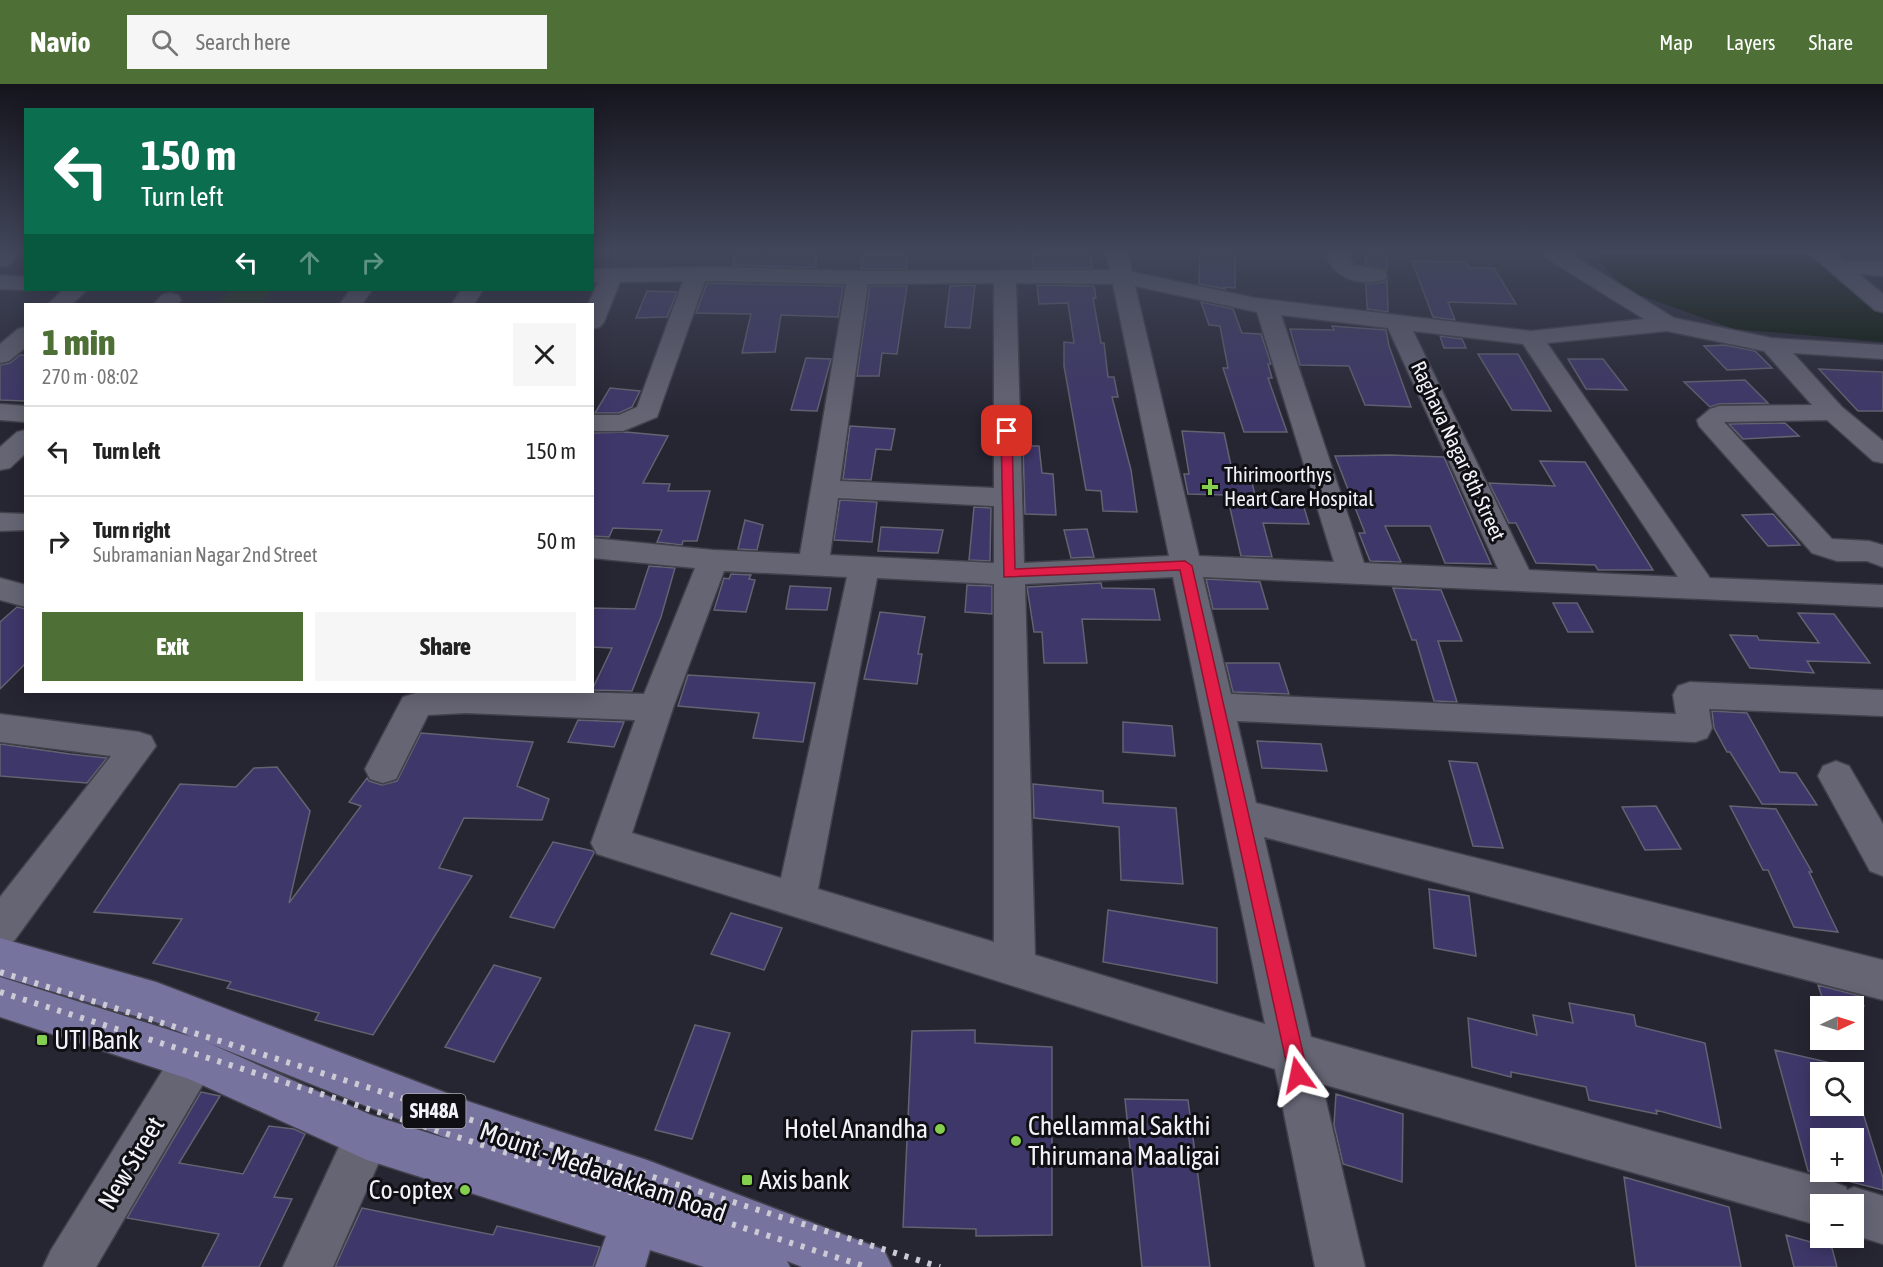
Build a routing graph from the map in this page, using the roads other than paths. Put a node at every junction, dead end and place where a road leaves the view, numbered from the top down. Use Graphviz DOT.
graph roads {
  1 [pos="684,308"];
  2 [pos="853,308"];
  3 [pos="1005,308"];
  4 [pos="1128,308"];
  5 [pos="1268,308"];
  6 [pos="1285,308"];
  7 [pos="1642,308"];
  8 [pos="1397,322"];
  9 [pos="1667,324"];
  10 [pos="24,336"];
  11 [pos="1531,338"];
  12 [pos="1772,345"];
  13 [pos="1883,352"];
  14 [pos="0,357"];
  15 [pos="0,412"];
  16 [pos="24,414"];
  17 [pos="1839,417"];
  18 [pos="1883,422"];
  19 [pos="594,423"];
  20 [pos="24,440"];
  21 [pos="1883,455"];
  22 [pos="0,462"];
  23 [pos="825,489"];
  24 [pos="1008,498"];
  25 [pos="594,548"];
  26 [pos="1883,557"];
  27 [pos="713,560"];
  28 [pos="813,566"];
  29 [pos="1185,566"];
  30 [pos="864,568"];
  31 [pos="1352,573"];
  32 [pos="1008,574"];
  33 [pos="1519,580"];
  34 [pos="0,589"];
  35 [pos="1702,589"];
  36 [pos="24,595"];
  37 [pos="1883,596"];
  38 [pos="1883,703"];
  39 [pos="1217,707"];
  40 [pos="656,708"];
  41 [pos="0,728"];
  42 [pos="383,769"];
  43 [pos="1836,776"];
  44 [pos="1241,814"];
  45 [pos="1883,859"];
  46 [pos="796,900"];
  47 [pos="0,928"];
  48 [pos="1015,968"];
  49 [pos="1883,980"];
  50 [pos="7,984"];
  51 [pos="1294,1054"];
  52 [pos="194,1059"];
  53 [pos="367,1137"];
  54 [pos="1810,1199"];
  55 [pos="640,1203"];
  56 [pos="1864,1215"];
  57 [pos="1883,1220"];
  58 [pos="68,1267"];
  59 [pos="308,1267"];
  60 [pos="620,1267"];
  61 [pos="765,1267"];
  62 [pos="867,1267"];
  63 [pos="1340,1267"];
  1 -- 19 [label="street"];
  2 -- 23 [label="street"];
  3 -- 24 [label="street"];
  4 -- 29 [label="street"];
  5 -- 31 [label="street"];
  6 -- 8 [label="street"];
  7 -- 9 [label="street"];
  8 -- 11 [label="street"];
  8 -- 33 [label="street, Raghava Nagar 8th Street"];
  9 -- 11 [label="street"];
  9 -- 12 [label="street"];
  10 -- 14 [label="street"];
  11 -- 35 [label="street"];
  12 -- 13 [label="street"];
  12 -- 17 [label="street"];
  15 -- 16 [label="street"];
  17 -- 18 [label="street"];
  17 -- 21 [label="street"];
  17 -- 26 [label="street"];
  20 -- 22 [label="street"];
  23 -- 24 [label="street"];
  23 -- 28 [label="street"];
  24 -- 32 [label="street"];
  25 -- 27 [label="street"];
  27 -- 28 [label="street"];
  27 -- 40 [label="street"];
  28 -- 30 [label="street"];
  29 -- 31 [label="street"];
  29 -- 32 [label="street"];
  29 -- 39 [label="street"];
  30 -- 32 [label="street"];
  30 -- 46 [label="street"];
  31 -- 33 [label="street"];
  32 -- 48 [label="street"];
  33 -- 35 [label="street"];
  34 -- 36 [label="street"];
  35 -- 37 [label="street"];
  38 -- 39 [label="street"];
  39 -- 44 [label="street"];
  40 -- 42 [label="street"];
  40 -- 46 [label="street"];
  41 -- 47 [label="street"];
  43 -- 45 [label="street"];
  44 -- 49 [label="street"];
  44 -- 51 [label="street"];
  46 -- 48 [label="street"];
  48 -- 51 [label="street"];
  50 -- 52 [label="main road, Mount - Medavakkam Road / SH48A"];
  50 -- 55 [label="main road, Mount - Medavakkam Road / SH48A"];
  51 -- 54 [label="street"];
  51 -- 63 [label="street"];
  52 -- 53 [label="main road, Mount - Medavakkam Road / SH48A"];
  52 -- 58 [label="street, New Street"];
  53 -- 55 [label="main road, Mount - Medavakkam Road / SH48A"];
  53 -- 59 [label="street"];
  55 -- 60 [label="main road"];
  55 -- 61 [label="main road, Mount - Medavakkam Road / SH48A"];
  55 -- 62 [label="main road, Mount - Medavakkam Road / SH48A"];
  56 -- 57 [label="street"];
}
